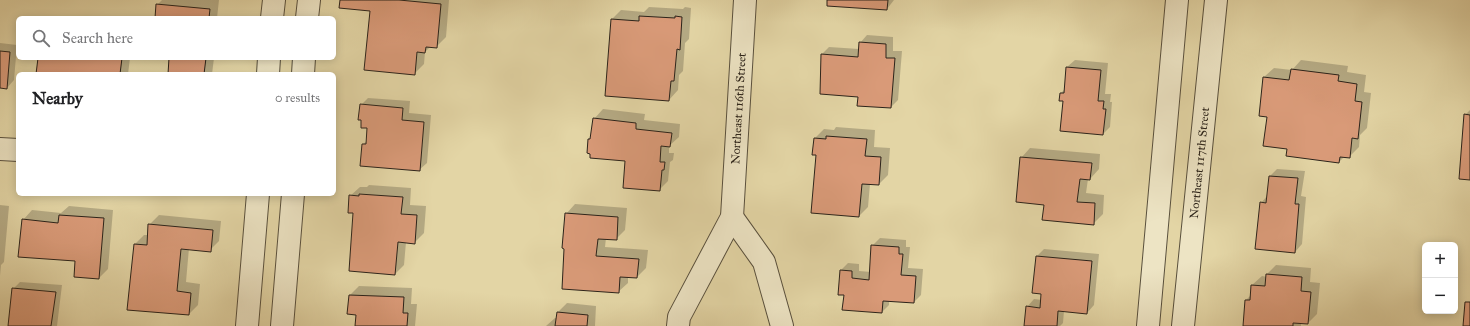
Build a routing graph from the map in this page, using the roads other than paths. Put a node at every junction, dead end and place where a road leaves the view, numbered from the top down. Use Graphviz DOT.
graph roads {
  1 [pos="274,0"];
  2 [pos="309,0"];
  3 [pos="745,0"];
  4 [pos="1177,0"];
  5 [pos="1216,0"];
  6 [pos="272,16"];
  7 [pos="308,16"];
  8 [pos="269,60"];
  9 [pos="304,60"];
  10 [pos="268,72"];
  11 [pos="303,72"];
  12 [pos="0,149"];
  13 [pos="16,150"];
  14 [pos="258,196"];
  15 [pos="293,196"];
  16 [pos="732,217"];
  17 [pos="247,326"];
  18 [pos="282,326"];
  19 [pos="678,326"];
  20 [pos="782,326"];
  21 [pos="1148,326"];
  22 [pos="1183,326"];
  1 -- 6 [label="street"];
  2 -- 7 [label="street"];
  3 -- 16 [label="street, Northeast 116th Street"];
  4 -- 21 [label="street"];
  5 -- 22 [label="street, Northeast 117th Street"];
  8 -- 10 [label="street"];
  9 -- 11 [label="street"];
  12 -- 13 [label="street"];
  14 -- 17 [label="street"];
  15 -- 18 [label="street"];
  16 -- 19 [label="street, Northeast 116th Street"];
  16 -- 20 [label="street"];
}
